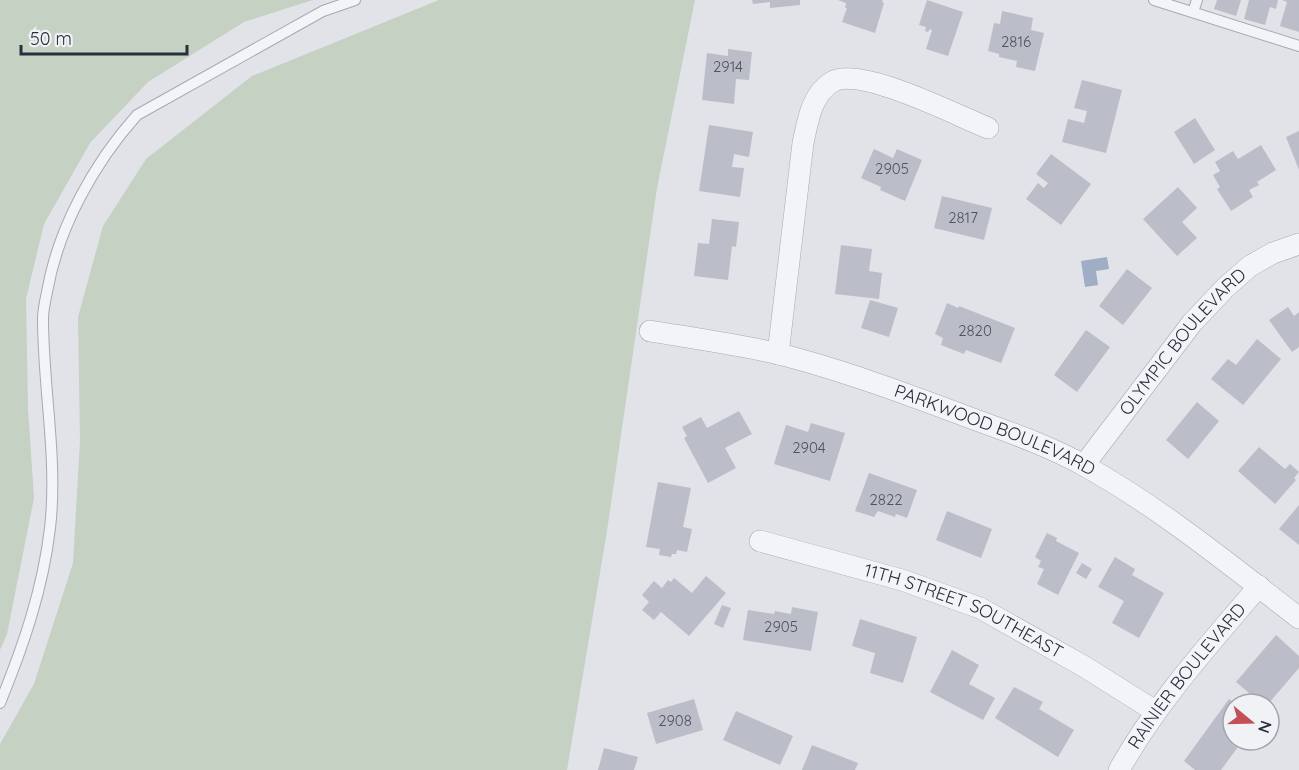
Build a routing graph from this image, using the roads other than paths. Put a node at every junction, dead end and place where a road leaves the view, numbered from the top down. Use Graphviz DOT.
graph roads {
  1 [pos="356,0"];
  2 [pos="1154,0"];
  3 [pos="1197,0"];
  4 [pos="1193,12"];
  5 [pos="1299,46"];
  6 [pos="987,128"];
  7 [pos="1299,244"];
  8 [pos="650,331"];
  9 [pos="778,354"];
  10 [pos="1084,465"];
  11 [pos="760,541"];
  12 [pos="1259,586"];
  13 [pos="1299,618"];
  14 [pos="0,703"];
  15 [pos="1155,711"];
  16 [pos="1119,770"];
  1 -- 14 [label="lane"];
  2 -- 4 [label="lane"];
  3 -- 4 [label="lane"];
  4 -- 5 [label="lane"];
  6 -- 9 [label="street"];
  7 -- 10 [label="street, OLYMPIC BOULEVARD"];
  8 -- 9 [label="street, PARKWOOD BOULEVARD"];
  9 -- 10 [label="street, PARKWOOD BOULEVARD"];
  10 -- 12 [label="street, PARKWOOD BOULEVARD"];
  11 -- 15 [label="street, 11TH STREET SOUTHEAST"];
  12 -- 13 [label="street, PARKWOOD BOULEVARD"];
  12 -- 15 [label="street, RAINIER BOULEVARD"];
  15 -- 16 [label="street, RAINIER BOULEVARD"];
}
